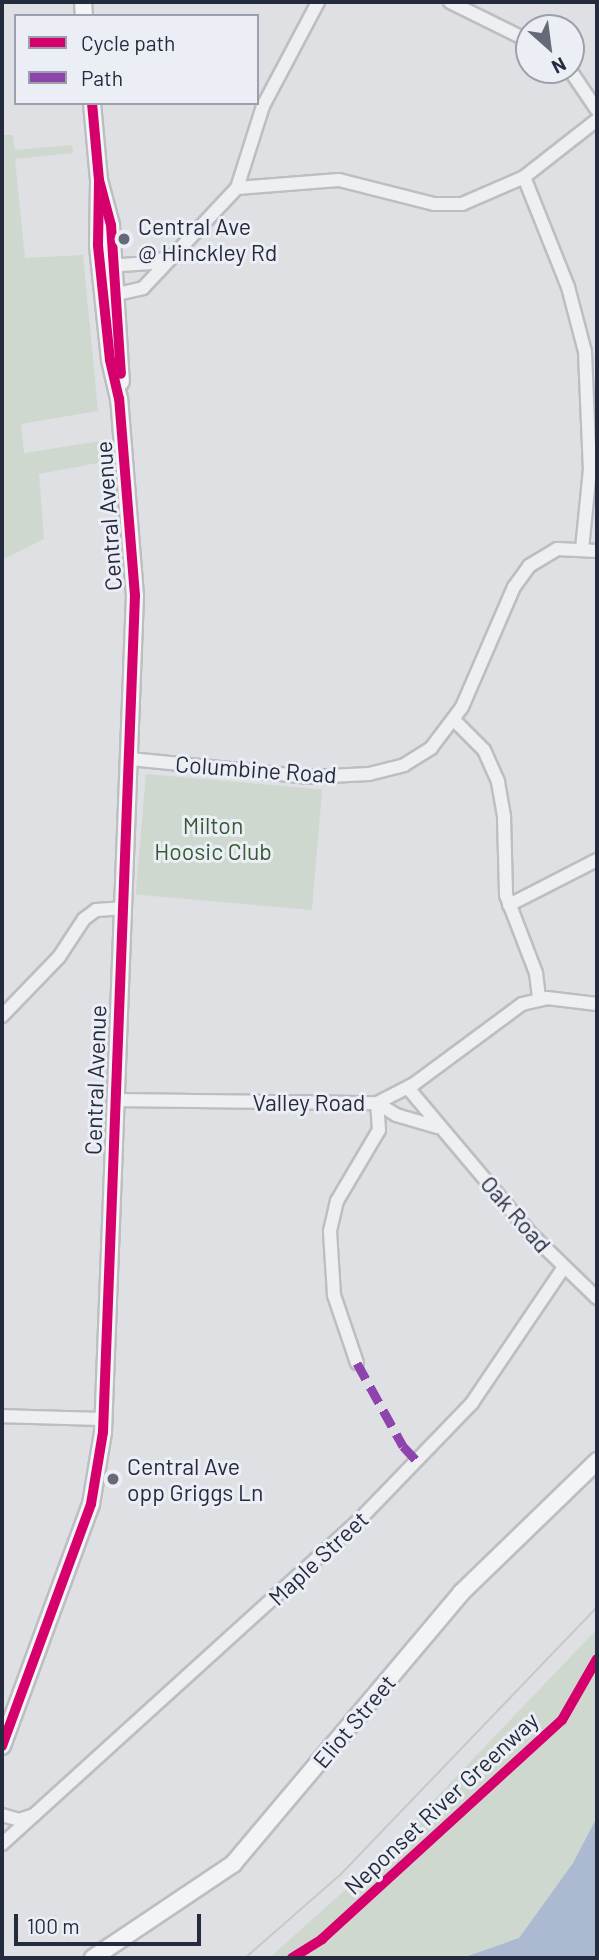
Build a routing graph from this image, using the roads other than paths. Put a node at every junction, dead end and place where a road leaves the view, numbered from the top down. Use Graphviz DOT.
graph roads {
  1 [pos="318,2"];
  2 [pos="450,2"];
  3 [pos="515,34"];
  4 [pos="579,84"];
  5 [pos="92,105"];
  6 [pos="597,110"];
  7 [pos="597,120"];
  8 [pos="524,177"];
  9 [pos="237,188"];
  10 [pos="169,257"];
  11 [pos="108,266"];
  12 [pos="110,295"];
  13 [pos="582,549"];
  14 [pos="597,551"];
  15 [pos="454,720"];
  16 [pos="130,759"];
  17 [pos="597,860"];
  18 [pos="509,905"];
  19 [pos="122,908"];
  20 [pos="539,999"];
  21 [pos="597,1004"];
  22 [pos="2,1016"];
  23 [pos="408,1088"];
  24 [pos="115,1100"];
  25 [pos="377,1103"];
  26 [pos="437,1127"];
  27 [pos="564,1267"];
  28 [pos="597,1298"];
  29 [pos="357,1363"];
  30 [pos="2,1416"];
  31 [pos="103,1419"];
  32 [pos="597,1461"];
  33 [pos="2,1746"];
  34 [pos="2,1815"];
  35 [pos="34,1815"];
  36 [pos="2,1844"];
  37 [pos="93,1958"];
  1 -- 9 [label="street"];
  2 -- 3 [label="street"];
  4 -- 6 [label="street"];
  5 -- 11 [label="street, Central Avenue"];
  7 -- 8 [label="street"];
  8 -- 9 [label="street"];
  8 -- 13 [label="street"];
  9 -- 10 [label="street"];
  10 -- 11 [label="street"];
  10 -- 12 [label="street"];
  11 -- 12 [label="street, Central Avenue"];
  12 -- 16 [label="street, Central Avenue"];
  13 -- 14 [label="street, Columbine Road"];
  13 -- 15 [label="street, Columbine Road"];
  15 -- 16 [label="street, Columbine Road"];
  15 -- 18 [label="street"];
  16 -- 19 [label="street, Central Avenue"];
  17 -- 18 [label="street"];
  18 -- 20 [label="street"];
  19 -- 22 [label="street"];
  19 -- 24 [label="street, Central Avenue"];
  20 -- 21 [label="street, Valley Road"];
  20 -- 23 [label="street, Valley Road"];
  23 -- 25 [label="street, Valley Road"];
  23 -- 26 [label="street, Oak Road"];
  24 -- 25 [label="street, Valley Road"];
  24 -- 31 [label="street, Central Avenue"];
  25 -- 26 [label="street"];
  25 -- 29 [label="street"];
  26 -- 27 [label="street, Oak Road"];
  27 -- 28 [label="street, Oak Road"];
  27 -- 35 [label="street, Maple Street"];
  30 -- 31 [label="street"];
  31 -- 33 [label="street, Central Avenue"];
  32 -- 37 [label="street, Eliot Street"];
  34 -- 35 [label="street"];
  35 -- 36 [label="street, Maple Street"];
}
